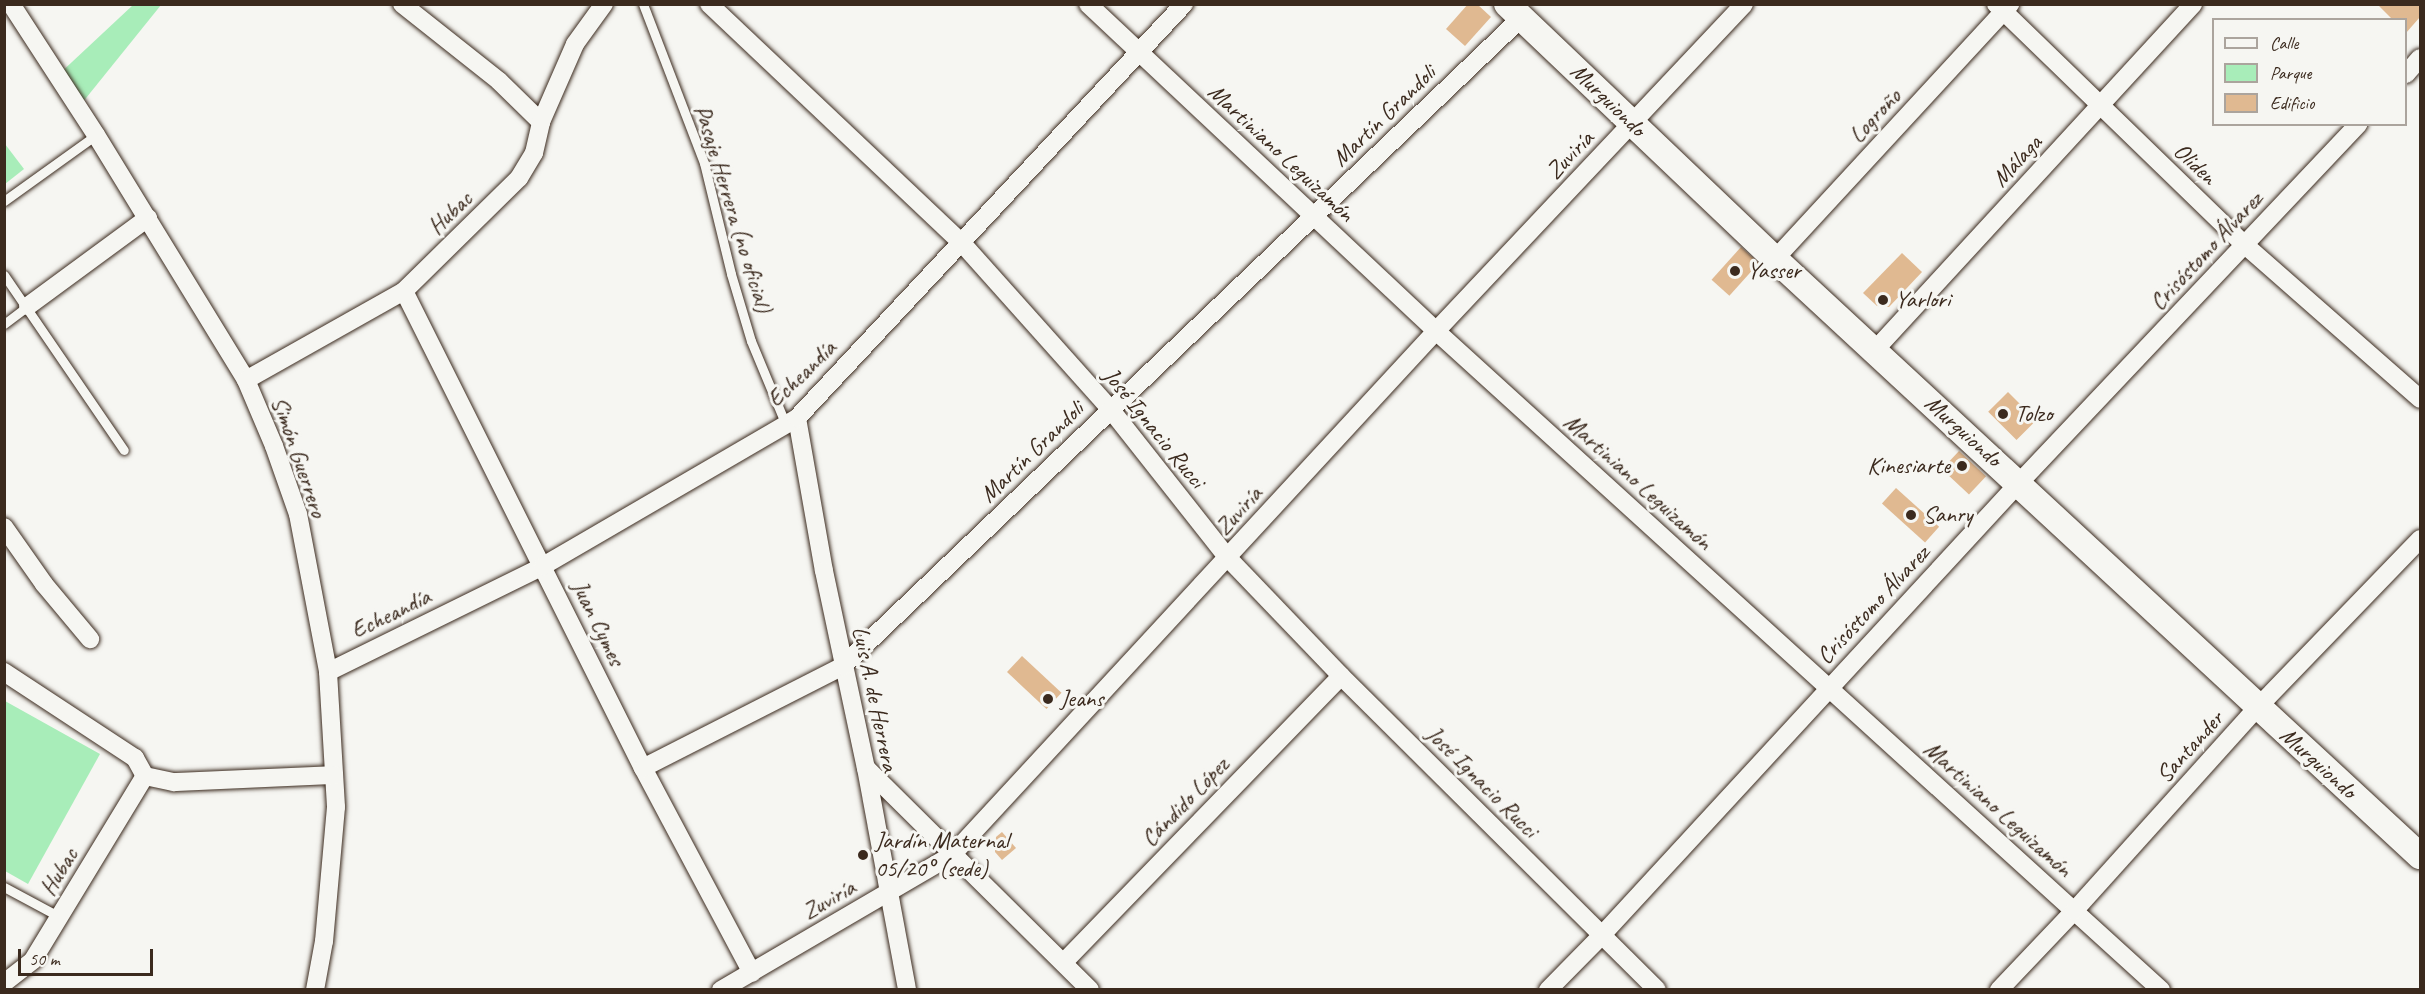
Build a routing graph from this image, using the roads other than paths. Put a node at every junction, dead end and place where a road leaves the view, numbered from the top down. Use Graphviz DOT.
graph roads {
  1 [pos="11,4"];
  2 [pos="402,4"];
  3 [pos="604,4"];
  4 [pos="642,4"];
  5 [pos="709,4"];
  6 [pos="1088,4"];
  7 [pos="1184,4"];
  8 [pos="1744,4"];
  9 [pos="2193,4"];
  10 [pos="2003,7"];
  11 [pos="1514,11"];
  12 [pos="1140,52"];
  13 [pos="2421,58"];
  14 [pos="2407,73"];
  15 [pos="2100,107"];
  16 [pos="541,122"];
  17 [pos="1633,124"];
  18 [pos="2356,126"];
  19 [pos="96,135"];
  20 [pos="4,201"];
  21 [pos="1313,217"];
  22 [pos="148,218"];
  23 [pos="961,242"];
  24 [pos="2245,245"];
  25 [pos="1775,259"];
  26 [pos="4,275"];
  27 [pos="404,291"];
  28 [pos="28,306"];
  29 [pos="4,324"];
  30 [pos="1436,331"];
  31 [pos="1875,350"];
  32 [pos="246,380"];
  33 [pos="2421,399"];
  34 [pos="1111,410"];
  35 [pos="792,421"];
  36 [pos="124,450"];
  37 [pos="2019,483"];
  38 [pos="4,527"];
  39 [pos="2421,539"];
  40 [pos="1228,558"];
  41 [pos="543,566"];
  42 [pos="90,639"];
  43 [pos="843,666"];
  44 [pos="4,672"];
  45 [pos="328,672"];
  46 [pos="1341,676"];
  47 [pos="1829,688"];
  48 [pos="2258,708"];
  49 [pos="642,768"];
  50 [pos="867,768"];
  51 [pos="334,774"];
  52 [pos="145,776"];
  53 [pos="952,855"];
  54 [pos="2421,856"];
  55 [pos="4,887"];
  56 [pos="887,894"];
  57 [pos="2074,911"];
  58 [pos="60,917"];
  59 [pos="1602,935"];
  60 [pos="1064,962"];
  61 [pos="752,973"];
  62 [pos="4,983"];
  63 [pos="315,990"];
  64 [pos="721,990"];
  65 [pos="907,990"];
  66 [pos="1090,990"];
  67 [pos="1548,990"];
  68 [pos="1657,990"];
  69 [pos="1999,990"];
  70 [pos="2161,990"];
  1 -- 19 [label="street, Simón Guerrero"];
  2 -- 16 [label="street"];
  3 -- 16 [label="street, Hubac"];
  4 -- 35 [label="lane, Pasaje Herrera (no oficial)"];
  5 -- 23 [label="street, José Ignacio Rucci"];
  6 -- 12 [label="street, Martiniano Leguizamón"];
  7 -- 12 [label="street, Echeandía"];
  8 -- 17 [label="street, Zuviría"];
  9 -- 15 [label="street, Málaga"];
  10 -- 15 [label="street, Oliden"];
  10 -- 25 [label="street, Logroño"];
  11 -- 17 [label="street, Murguiondo"];
  11 -- 21 [label="street, Martín Grandoli"];
  12 -- 21 [label="street, Martiniano Leguizamón"];
  12 -- 23 [label="street, Echeandía"];
  13 -- 14 [label="street"];
  15 -- 24 [label="street, Oliden"];
  15 -- 31 [label="street, Málaga"];
  16 -- 27 [label="street, Hubac"];
  17 -- 25 [label="street, Murguiondo"];
  17 -- 30 [label="street, Zuviría"];
  18 -- 24 [label="street, Crisóstomo Álvarez"];
  19 -- 20 [label="lane"];
  19 -- 22 [label="street, Simón Guerrero"];
  21 -- 30 [label="street, Martiniano Leguizamón"];
  21 -- 34 [label="street, Martín Grandoli"];
  22 -- 28 [label="street"];
  22 -- 32 [label="street, Simón Guerrero"];
  23 -- 34 [label="street, José Ignacio Rucci"];
  23 -- 35 [label="street, Echeandía"];
  24 -- 33 [label="street, Oliden"];
  24 -- 37 [label="street, Crisóstomo Álvarez"];
  25 -- 31 [label="street, Murguiondo"];
  26 -- 28 [label="lane"];
  27 -- 32 [label="street, Hubac"];
  27 -- 41 [label="street, Juan Cymes"];
  28 -- 29 [label="lane"];
  28 -- 36 [label="lane"];
  30 -- 40 [label="street, Zuviría"];
  30 -- 47 [label="street, Martiniano Leguizamón"];
  31 -- 37 [label="street, Murguiondo"];
  32 -- 45 [label="street, Simón Guerrero"];
  34 -- 40 [label="street, José Ignacio Rucci"];
  34 -- 43 [label="street, Martín Grandoli"];
  35 -- 41 [label="street, Echeandía"];
  35 -- 43 [label="street, Luis A. de Herrera"];
  37 -- 47 [label="street, Crisóstomo Álvarez"];
  37 -- 48 [label="street, Murguiondo"];
  38 -- 42 [label="street"];
  39 -- 48 [label="street, Santander"];
  40 -- 46 [label="street, José Ignacio Rucci"];
  40 -- 53 [label="street, Zuviría"];
  41 -- 45 [label="street, Echeandía"];
  41 -- 49 [label="street, Juan Cymes"];
  43 -- 49 [label="street, Martín Grandoli"];
  43 -- 50 [label="street, Luis A. de Herrera"];
  44 -- 52 [label="street"];
  45 -- 51 [label="street, Simón Guerrero"];
  46 -- 59 [label="street, José Ignacio Rucci"];
  46 -- 60 [label="street, Cándido López"];
  47 -- 57 [label="street, Martiniano Leguizamón"];
  47 -- 59 [label="street, Crisóstomo Álvarez"];
  48 -- 54 [label="street, Murguiondo"];
  48 -- 57 [label="street, Santander"];
  49 -- 61 [label="street, Juan Cymes"];
  50 -- 53 [label="street"];
  50 -- 56 [label="street, Luis A. de Herrera"];
  51 -- 52 [label="street"];
  51 -- 63 [label="street, Simón Guerrero"];
  52 -- 58 [label="street, Hubac"];
  53 -- 56 [label="street, Zuviría"];
  53 -- 60 [label="street"];
  55 -- 58 [label="lane"];
  56 -- 61 [label="street, Zuviría"];
  56 -- 65 [label="street, Luis A. de Herrera"];
  57 -- 69 [label="street, Santander"];
  57 -- 70 [label="street, Martiniano Leguizamón"];
  58 -- 62 [label="street, Hubac"];
  59 -- 67 [label="street, Crisóstomo Álvarez"];
  59 -- 68 [label="street, José Ignacio Rucci"];
  60 -- 66 [label="street"];
  61 -- 64 [label="street, Zuviría"];
}
